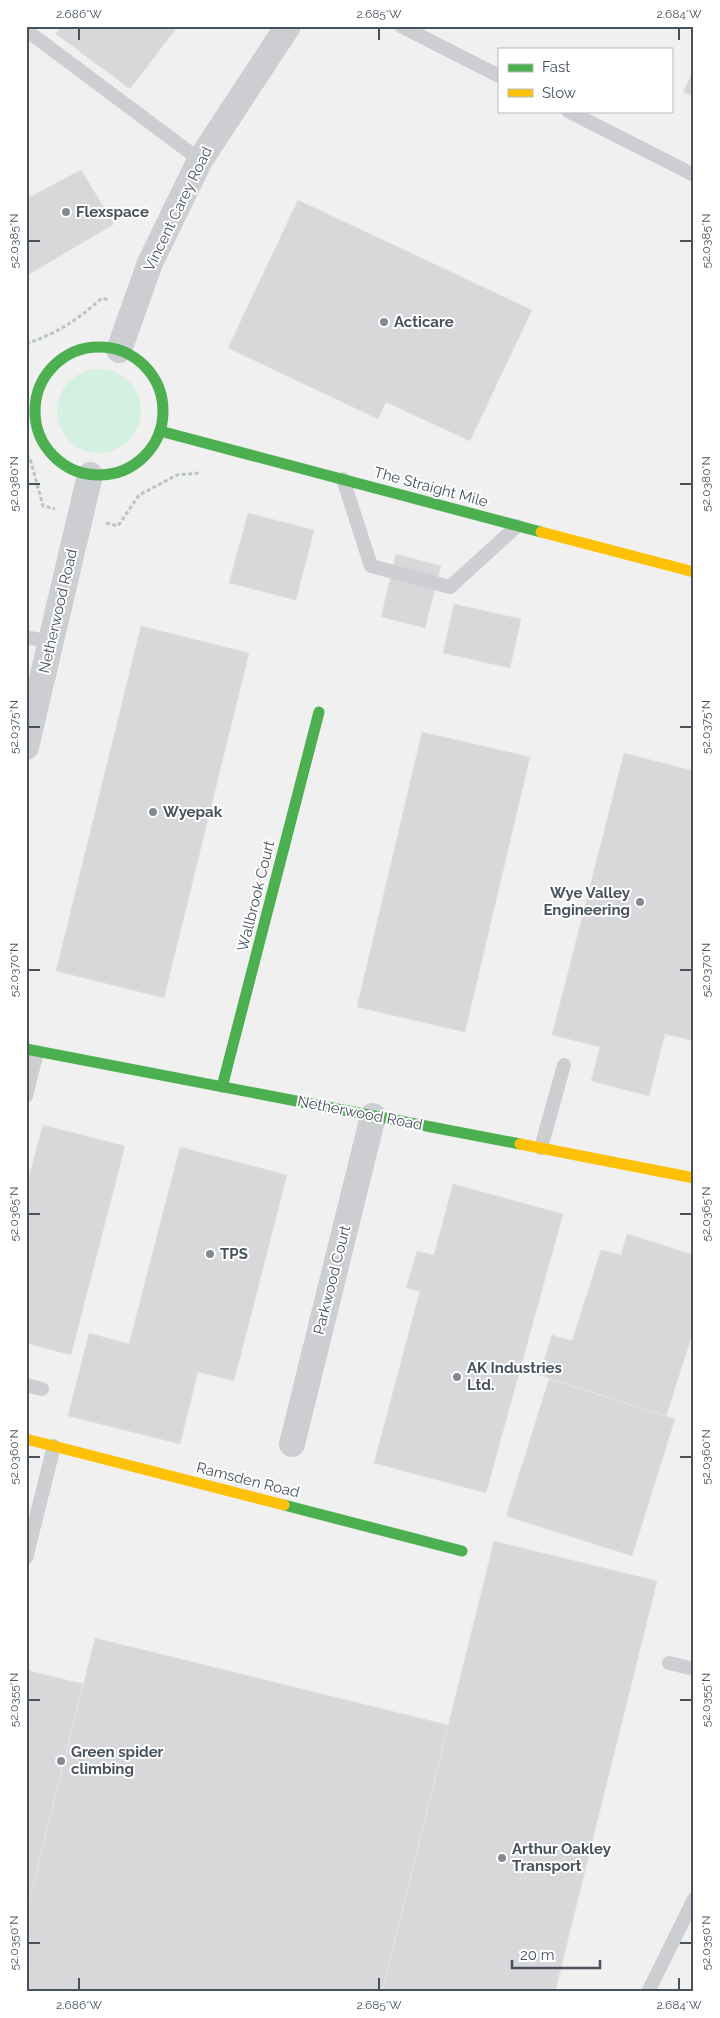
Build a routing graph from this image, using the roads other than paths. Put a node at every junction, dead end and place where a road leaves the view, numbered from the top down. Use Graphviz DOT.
graph roads {
  1 [pos="288,26"];
  2 [pos="401,26"];
  3 [pos="26,30"];
  4 [pos="498,75"];
  5 [pos="570,112"];
  6 [pos="200,160"];
  7 [pos="694,175"];
  8 [pos="120,350"];
  9 [pos="31,397"];
  10 [pos="160,431"];
  11 [pos="90,475"];
  12 [pos="343,480"];
  13 [pos="517,526"];
  14 [pos="694,572"];
  15 [pos="38,640"];
  16 [pos="319,712"];
  17 [pos="26,747"];
  18 [pos="32,1051"];
  19 [pos="564,1065"];
  20 [pos="222,1087"];
  21 [pos="26,1096"];
  22 [pos="373,1116"];
  23 [pos="541,1148"];
  24 [pos="694,1178"];
  25 [pos="26,1385"];
  26 [pos="42,1389"];
  27 [pos="26,1439"];
  28 [pos="292,1444"];
  29 [pos="54,1446"];
  30 [pos="462,1551"];
  31 [pos="26,1558"];
  32 [pos="669,1663"];
  33 [pos="694,1669"];
  34 [pos="694,1899"];
  35 [pos="648,1992"];
  1 -- 6 [label="street, Vincent Carey Road"];
  2 -- 4 [label="lane"];
  3 -- 6 [label="lane"];
  5 -- 7 [label="lane"];
  6 -- 8 [label="street, Vincent Carey Road"];
  8 -- 9 [label="street"];
  8 -- 10 [label="street"];
  9 -- 11 [label="street"];
  10 -- 11 [label="street"];
  10 -- 12 [label="street, The Straight Mile"];
  11 -- 15 [label="street, Netherwood Road"];
  12 -- 13 [label="street, The Straight Mile"];
  12 -- 13 [label="lane"];
  13 -- 14 [label="street, The Straight Mile"];
  15 -- 17 [label="street, Netherwood Road"];
  16 -- 20 [label="street, Wallbrook Court"];
  18 -- 20 [label="street, Netherwood Road"];
  18 -- 21 [label="lane"];
  19 -- 23 [label="lane"];
  20 -- 22 [label="street, Netherwood Road"];
  22 -- 23 [label="street, Netherwood Road"];
  22 -- 28 [label="street, Parkwood Court"];
  23 -- 24 [label="street, Netherwood Road"];
  25 -- 26 [label="lane"];
  27 -- 29 [label="street, Ramsden Road"];
  29 -- 30 [label="street, Ramsden Road"];
  29 -- 31 [label="lane"];
  32 -- 33 [label="lane"];
  34 -- 35 [label="lane"];
}
